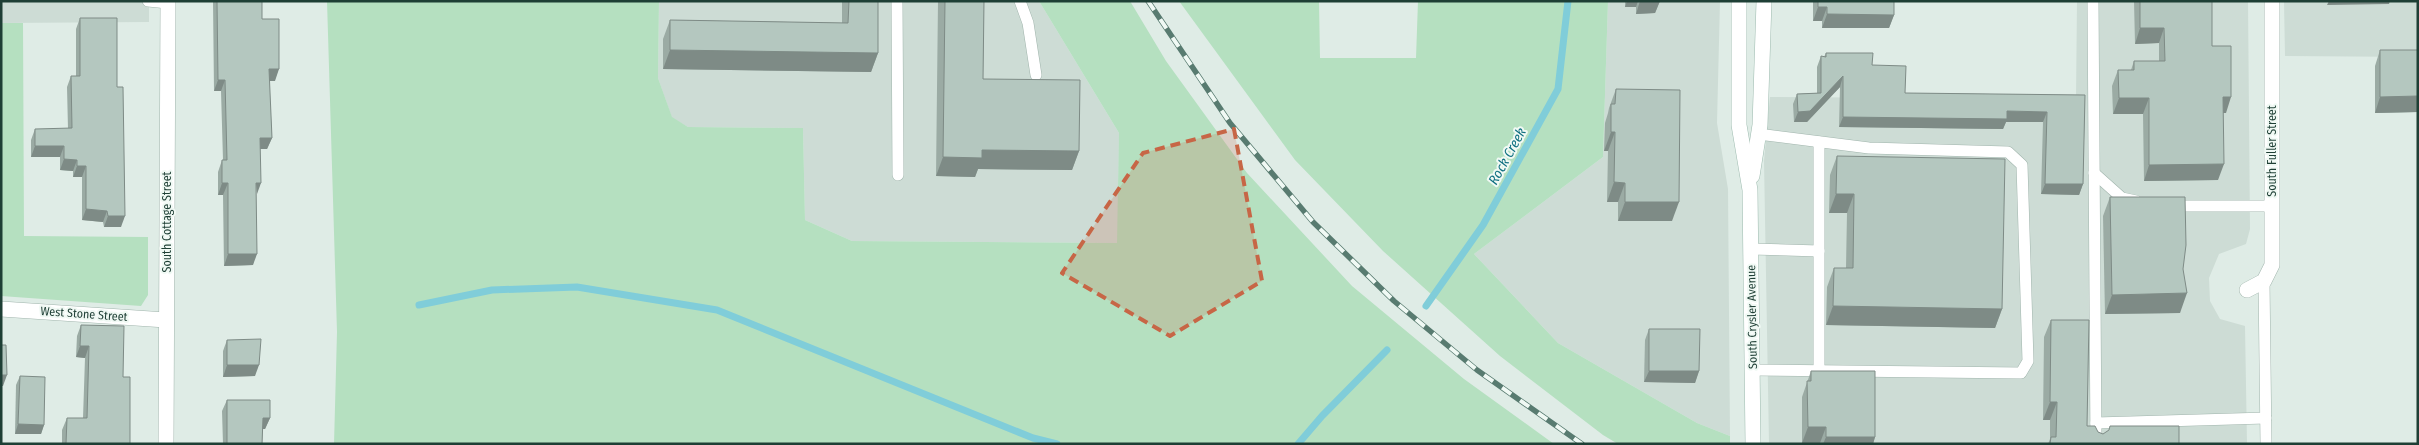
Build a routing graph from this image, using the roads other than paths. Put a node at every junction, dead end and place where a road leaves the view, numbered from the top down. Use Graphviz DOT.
graph roads {
  1 [pos="148,1"];
  2 [pos="897,1"];
  3 [pos="1020,1"];
  4 [pos="1739,1"];
  5 [pos="1764,1"];
  6 [pos="2092,1"];
  7 [pos="2272,1"];
  8 [pos="168,2"];
  9 [pos="1036,75"];
  10 [pos="1758,134"];
  11 [pos="1819,142"];
  12 [pos="2094,173"];
  13 [pos="898,175"];
  14 [pos="1750,190"];
  15 [pos="2272,206"];
  16 [pos="1751,249"];
  17 [pos="1819,251"];
  18 [pos="2264,281"];
  19 [pos="2247,290"];
  20 [pos="1,309"];
  21 [pos="166,320"];
  22 [pos="1752,370"];
  23 [pos="1819,370"];
  24 [pos="2266,418"];
  25 [pos="2096,423"];
  26 [pos="166,444"];
  27 [pos="1754,444"];
  28 [pos="2096,444"];
  29 [pos="2266,444"];
  1 -- 8 [label="lane"];
  2 -- 13 [label="lane"];
  3 -- 9 [label="lane"];
  4 -- 14 [label="street, South Crysler Avenue"];
  5 -- 10 [label="street, South Crysler Avenue"];
  6 -- 12 [label="lane"];
  7 -- 15 [label="street, South Fuller Street"];
  8 -- 21 [label="street, South Cottage Street"];
  10 -- 11 [label="lane"];
  10 -- 14 [label="street, South Crysler Avenue"];
  11 -- 17 [label="lane"];
  11 -- 23 [label="lane"];
  12 -- 15 [label="lane"];
  12 -- 25 [label="lane"];
  14 -- 16 [label="street, South Crysler Avenue"];
  15 -- 18 [label="street, South Fuller Street"];
  16 -- 17 [label="lane"];
  16 -- 22 [label="street, South Crysler Avenue"];
  17 -- 23 [label="lane"];
  18 -- 19 [label="street"];
  18 -- 24 [label="lane"];
  20 -- 21 [label="street, West Stone Street"];
  21 -- 26 [label="street, South Cottage Street"];
  22 -- 23 [label="lane"];
  22 -- 27 [label="street, South Crysler Avenue"];
  24 -- 25 [label="lane"];
  24 -- 29 [label="lane"];
  25 -- 28 [label="lane"];
}
